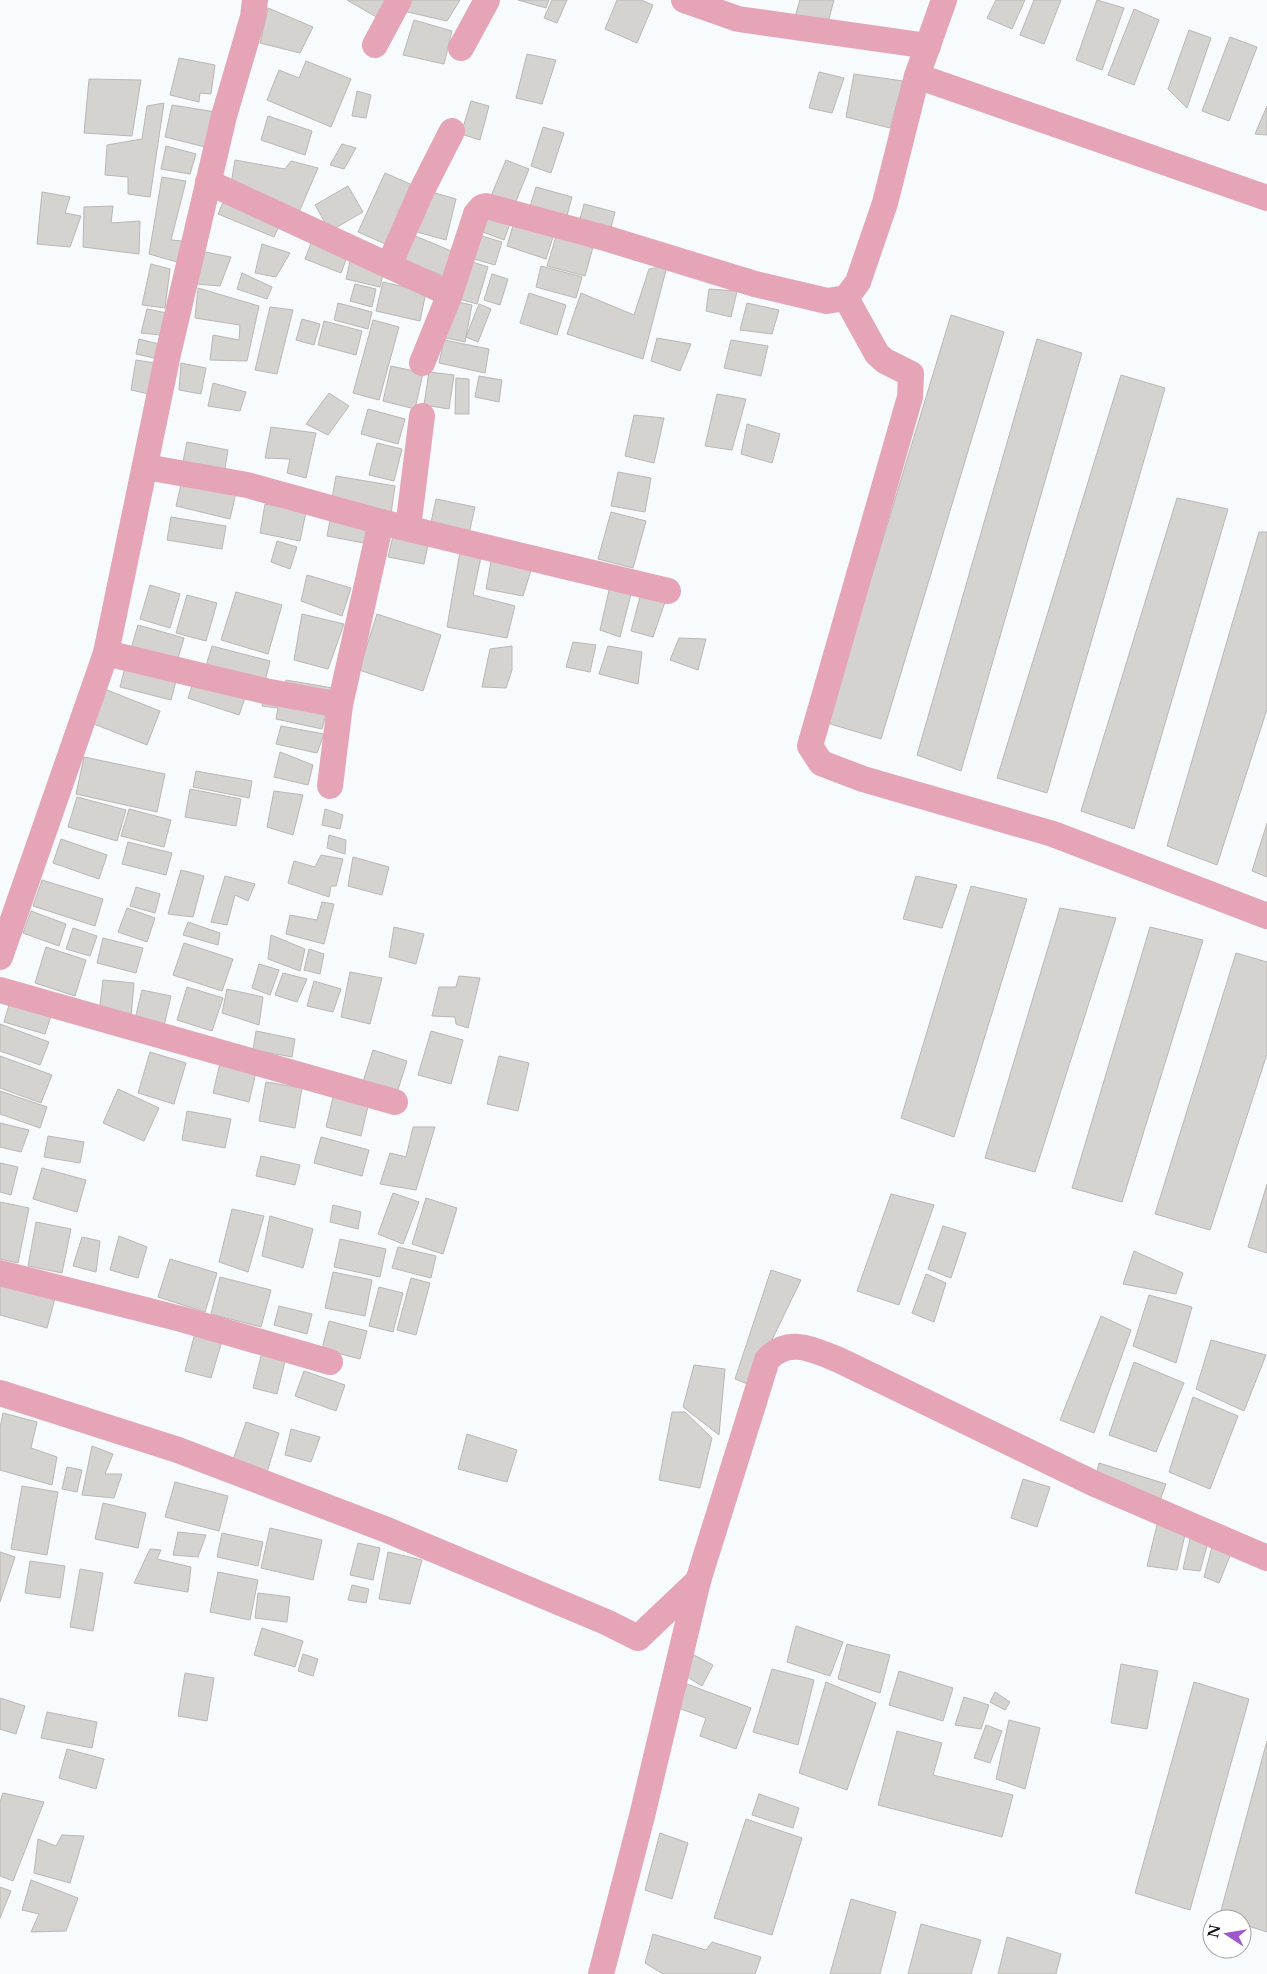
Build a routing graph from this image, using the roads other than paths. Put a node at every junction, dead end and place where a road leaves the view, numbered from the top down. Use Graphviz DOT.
graph roads {
  1 [pos="255,0"];
  2 [pos="399,0"];
  3 [pos="487,0"];
  4 [pos="684,0"];
  5 [pos="944,0"];
  6 [pos="375,46"];
  7 [pos="928,46"];
  8 [pos="461,48"];
  9 [pos="918,76"];
  10 [pos="452,131"];
  11 [pos="208,182"];
  12 [pos="1267,198"];
  13 [pos="389,265"];
  14 [pos="450,294"];
  15 [pos="846,298"];
  16 [pos="422,364"];
  17 [pos="422,416"];
  18 [pos="146,467"];
  19 [pos="381,522"];
  20 [pos="408,528"];
  21 [pos="668,591"];
  22 [pos="106,653"];
  23 [pos="340,705"];
  24 [pos="330,786"];
  25 [pos="1267,916"];
  26 [pos="0,958"];
  27 [pos="0,990"];
  28 [pos="395,1102"];
  29 [pos="0,1272"];
  30 [pos="330,1362"];
  31 [pos="0,1393"];
  32 [pos="1267,1558"];
  33 [pos="698,1581"];
  34 [pos="601,1974"];
  1 -- 11 [label="street"];
  2 -- 6 [label="street"];
  3 -- 8 [label="street"];
  4 -- 7 [label="street"];
  5 -- 7 [label="street"];
  7 -- 9 [label="street"];
  9 -- 12 [label="street"];
  9 -- 15 [label="street"];
  10 -- 13 [label="street"];
  11 -- 13 [label="street"];
  11 -- 18 [label="street"];
  13 -- 14 [label="street"];
  14 -- 15 [label="street"];
  14 -- 16 [label="street"];
  15 -- 25 [label="street"];
  17 -- 20 [label="street"];
  18 -- 19 [label="street"];
  18 -- 22 [label="street"];
  19 -- 20 [label="street"];
  19 -- 23 [label="street"];
  20 -- 21 [label="street"];
  22 -- 23 [label="street"];
  22 -- 26 [label="street"];
  23 -- 24 [label="street"];
  27 -- 28 [label="street"];
  29 -- 30 [label="street"];
  31 -- 33 [label="street"];
  32 -- 33 [label="street"];
  33 -- 34 [label="street"];
}
